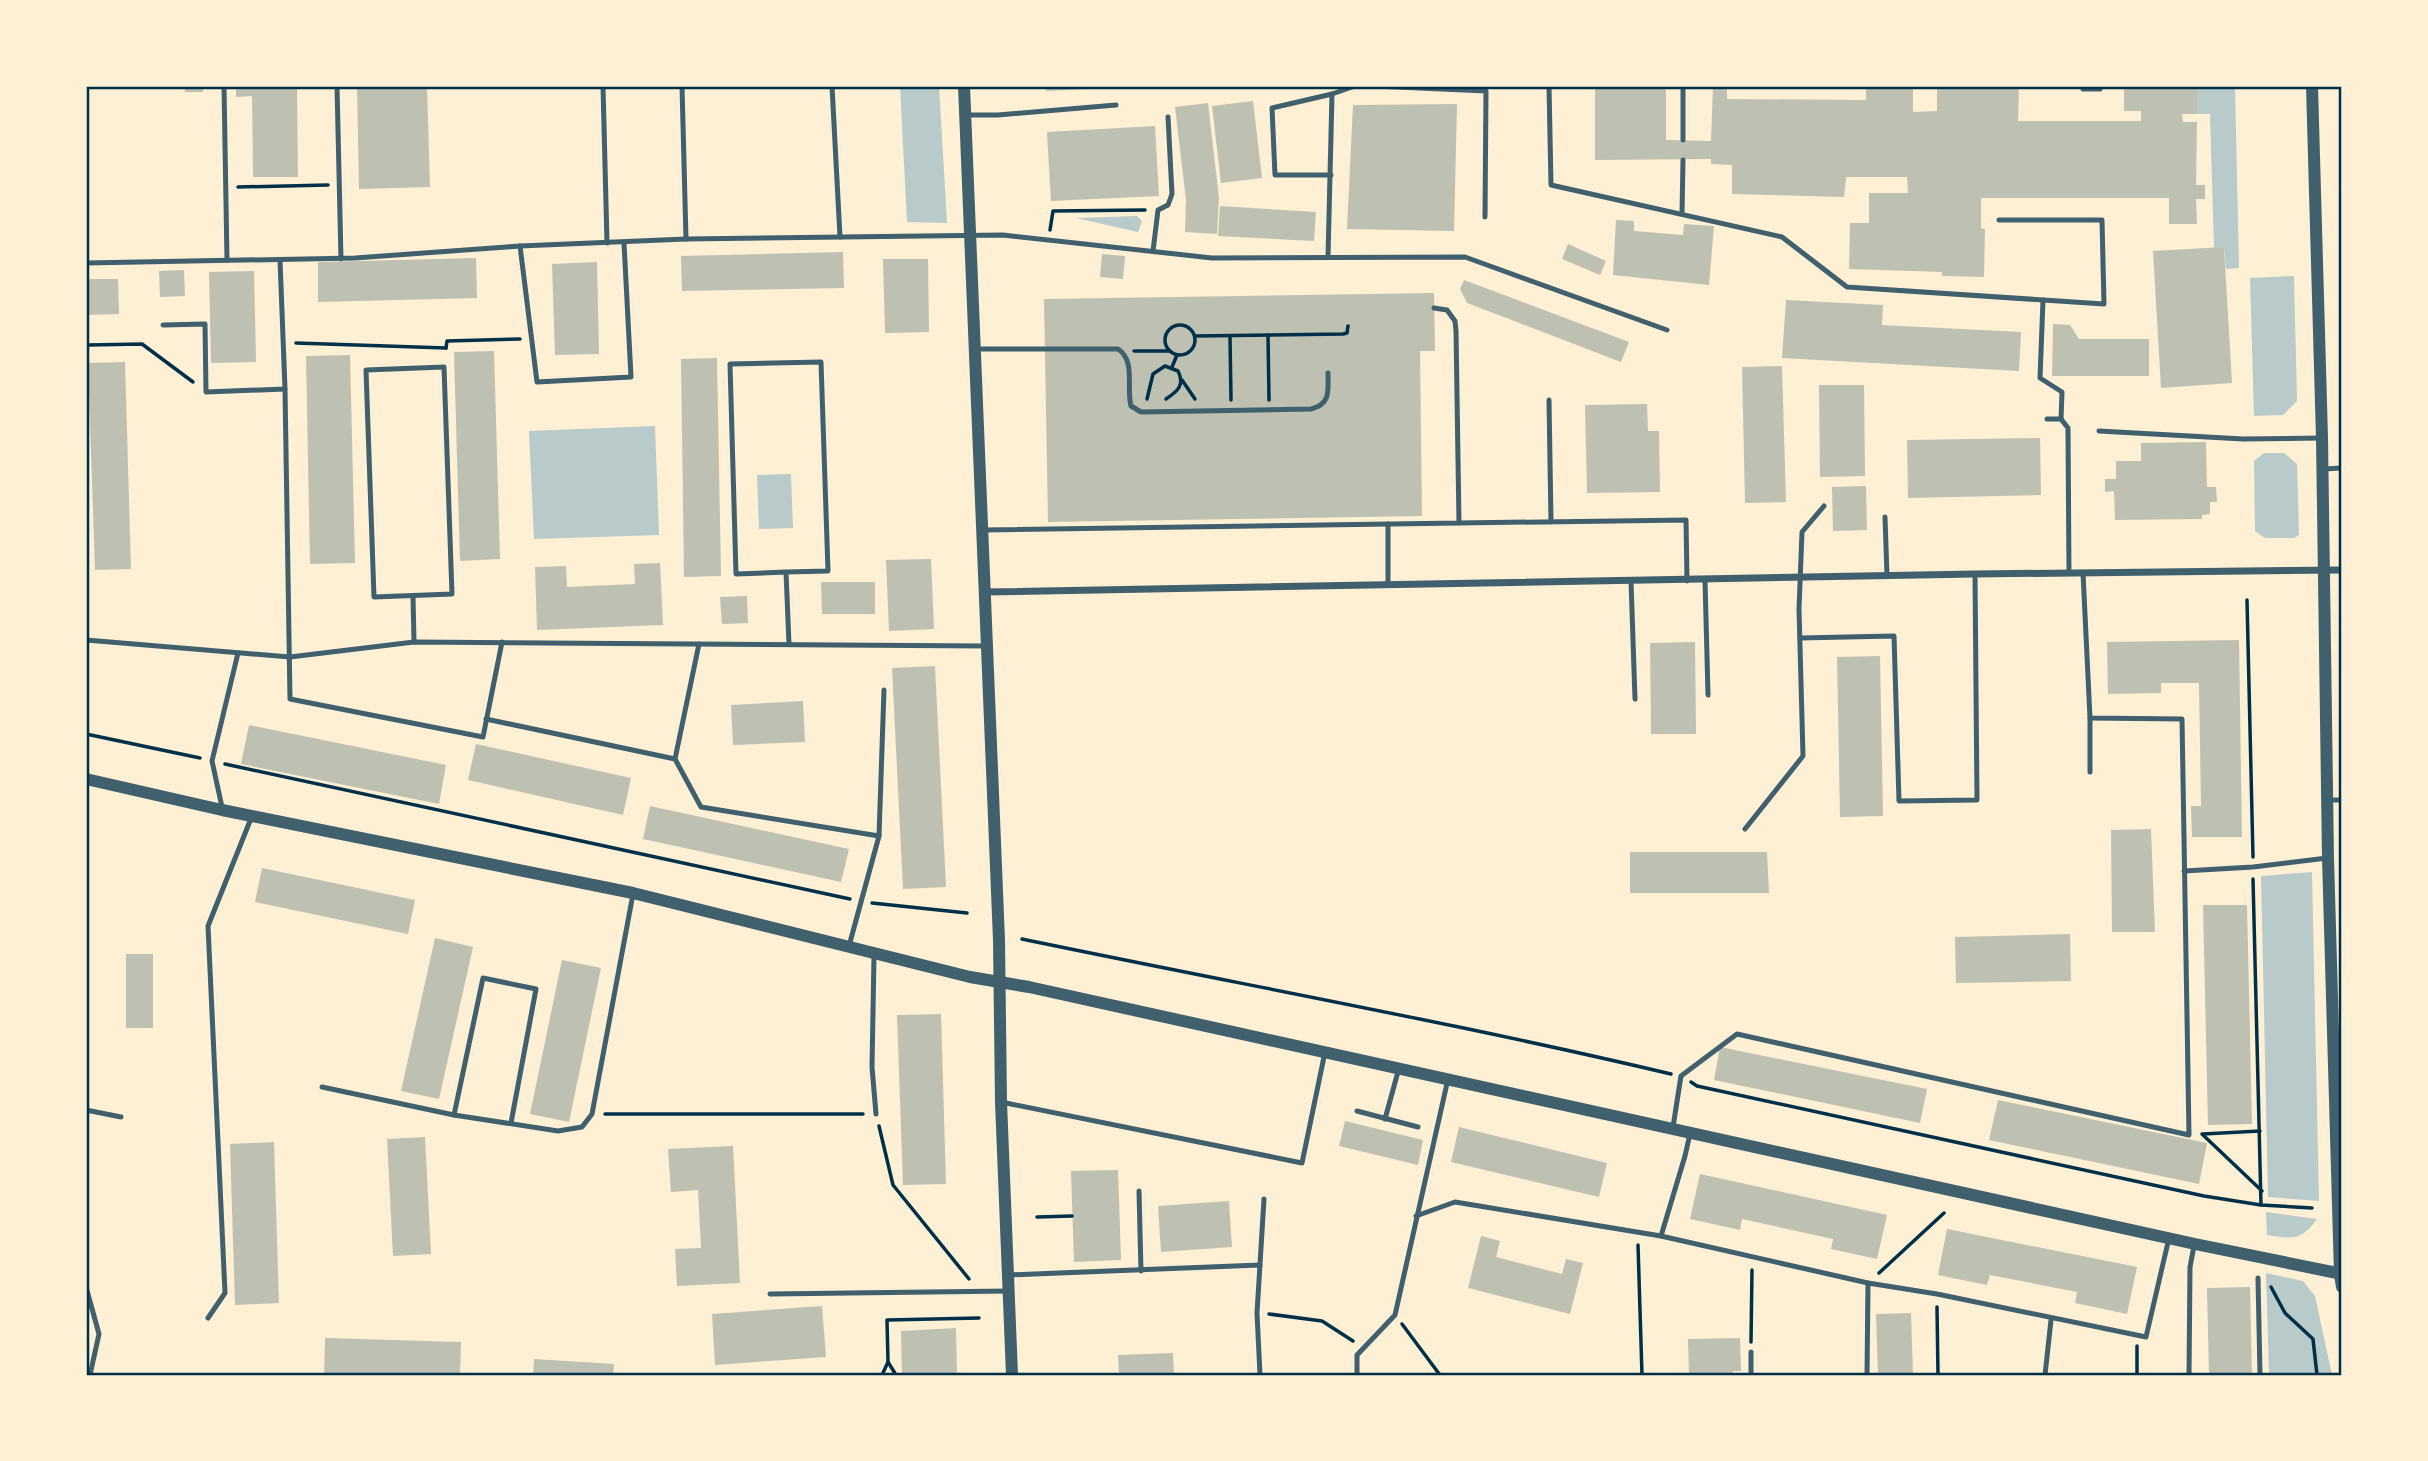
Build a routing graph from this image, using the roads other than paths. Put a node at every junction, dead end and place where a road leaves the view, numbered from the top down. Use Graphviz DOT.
graph roads {
  1 [pos="224,86"];
  2 [pos="337,86"];
  3 [pos="603,86"];
  4 [pos="682,86"];
  5 [pos="832,86"];
  6 [pos="964,86"];
  7 [pos="1355,86"];
  8 [pos="1374,86"];
  9 [pos="1549,86"];
  10 [pos="1683,86"];
  11 [pos="2100,86"];
  12 [pos="2312,86"];
  13 [pos="2083,89"];
  14 [pos="1332,94"];
  15 [pos="1116,105"];
  16 [pos="967,115"];
  17 [pos="1168,117"];
  18 [pos="1683,140"];
  19 [pos="1683,160"];
  20 [pos="1331,176"];
  21 [pos="1682,214"];
  22 [pos="1485,217"];
  23 [pos="1999,220"];
  24 [pos="971,236"];
  25 [pos="840,237"];
  26 [pos="686,239"];
  27 [pos="607,243"];
  28 [pos="624,243"];
  29 [pos="520,246"];
  30 [pos="1153,251"];
  31 [pos="1328,257"];
  32 [pos="341,259"];
  33 [pos="227,260"];
  34 [pos="280,260"];
  35 [pos="86,263"];
  36 [pos="2043,300"];
  37 [pos="1434,308"];
  38 [pos="163,325"];
  39 [pos="1667,330"];
  40 [pos="976,349"];
  41 [pos="1328,373"];
  42 [pos="285,389"];
  43 [pos="1549,400"];
  44 [pos="2046,419"];
  45 [pos="2061,419"];
  46 [pos="2099,431"];
  47 [pos="2322,438"];
  48 [pos="2342,468"];
  49 [pos="2323,469"];
  50 [pos="1824,506"];
  51 [pos="1885,517"];
  52 [pos="1551,522"];
  53 [pos="1460,523"];
  54 [pos="1388,524"];
  55 [pos="982,530"];
  56 [pos="2342,570"];
  57 [pos="2324,571"];
  58 [pos="786,572"];
  59 [pos="2069,573"];
  60 [pos="2083,573"];
  61 [pos="1975,574"];
  62 [pos="1887,576"];
  63 [pos="1799,578"];
  64 [pos="1705,580"];
  65 [pos="1631,581"];
  66 [pos="1687,581"];
  67 [pos="1388,584"];
  68 [pos="985,592"];
  69 [pos="413,596"];
  70 [pos="1800,638"];
  71 [pos="86,640"];
  72 [pos="414,642"];
  73 [pos="502,642"];
  74 [pos="699,644"];
  75 [pos="789,644"];
  76 [pos="986,646"];
  77 [pos="238,653"];
  78 [pos="290,657"];
  79 [pos="884,690"];
  80 [pos="1708,695"];
  81 [pos="1635,699"];
  82 [pos="2090,718"];
  83 [pos="486,719"];
  84 [pos="675,759"];
  85 [pos="2090,772"];
  86 [pos="86,779"];
  87 [pos="2327,800"];
  88 [pos="2342,800"];
  89 [pos="222,810"];
  90 [pos="252,816"];
  91 [pos="1745,829"];
  92 [pos="879,836"];
  93 [pos="2328,858"];
  94 [pos="2184,871"];
  95 [pos="633,893"];
  96 [pos="849,946"];
  97 [pos="875,952"];
  98 [pos="999,980"];
  99 [pos="1325,1052"];
  100 [pos="1399,1068"];
  101 [pos="1448,1079"];
  102 [pos="322,1087"];
  103 [pos="1001,1102"];
  104 [pos="86,1110"];
  105 [pos="1357,1111"];
  106 [pos="876,1114"];
  107 [pos="2339,1114"];
  108 [pos="454,1115"];
  109 [pos="121,1117"];
  110 [pos="1385,1119"];
  111 [pos="511,1124"];
  112 [pos="1418,1128"];
  113 [pos="1673,1128"];
  114 [pos="1690,1132"];
  115 [pos="1139,1191"];
  116 [pos="1264,1199"];
  117 [pos="1416,1216"];
  118 [pos="2341,1232"];
  119 [pos="1661,1236"];
  120 [pos="2169,1238"];
  121 [pos="2195,1244"];
  122 [pos="1260,1265"];
  123 [pos="1141,1271"];
  124 [pos="1009,1275"];
  125 [pos="2258,1278"];
  126 [pos="2342,1278"];
  127 [pos="1868,1283"];
  128 [pos="86,1287"];
  129 [pos="1009,1291"];
  130 [pos="770,1294"];
  131 [pos="208,1318"];
  132 [pos="2051,1320"];
  133 [pos="1751,1352"];
  134 [pos="90,1375"];
  135 [pos="1012,1375"];
  136 [pos="1260,1375"];
  137 [pos="1357,1375"];
  138 [pos="1751,1375"];
  139 [pos="1867,1375"];
  140 [pos="2045,1375"];
  141 [pos="2189,1375"];
  142 [pos="2260,1375"];
  1 -- 33 [label="lane"];
  2 -- 32 [label="lane"];
  3 -- 27 [label="lane"];
  4 -- 26 [label="lane"];
  5 -- 25 [label="lane"];
  6 -- 16 [label="street"];
  7 -- 14 [label="lane"];
  8 -- 22 [label="lane"];
  9 -- 21 [label="lane"];
  10 -- 18 [label="lane"];
  11 -- 13 [label="lane"];
  12 -- 47 [label="street"];
  14 -- 20 [label="lane"];
  14 -- 20 [label="lane"];
  15 -- 16 [label="lane"];
  16 -- 24 [label="street"];
  17 -- 30 [label="lane"];
  19 -- 21 [label="lane"];
  20 -- 31 [label="lane"];
  21 -- 36 [label="lane"];
  23 -- 36 [label="lane"];
  24 -- 25 [label="lane"];
  24 -- 30 [label="lane"];
  24 -- 40 [label="street"];
  25 -- 26 [label="lane"];
  26 -- 28 [label="lane"];
  27 -- 28 [label="lane"];
  27 -- 29 [label="lane"];
  28 -- 29 [label="lane"];
  29 -- 32 [label="lane"];
  30 -- 31 [label="lane"];
  31 -- 39 [label="lane"];
  32 -- 34 [label="lane"];
  33 -- 34 [label="lane"];
  33 -- 35 [label="lane"];
  34 -- 42 [label="lane"];
  36 -- 45 [label="lane"];
  37 -- 53 [label="lane"];
  38 -- 42 [label="lane"];
  40 -- 41 [label="lane"];
  40 -- 55 [label="street"];
  42 -- 78 [label="lane"];
  43 -- 52 [label="lane"];
  44 -- 45 [label="lane"];
  45 -- 59 [label="lane"];
  46 -- 47 [label="lane"];
  47 -- 49 [label="street"];
  48 -- 49 [label="lane"];
  49 -- 57 [label="street"];
  50 -- 63 [label="lane"];
  51 -- 62 [label="lane"];
  52 -- 53 [label="lane"];
  52 -- 66 [label="lane"];
  53 -- 54 [label="lane"];
  54 -- 55 [label="lane"];
  54 -- 67 [label="lane"];
  55 -- 68 [label="street"];
  56 -- 57 [label="street"];
  57 -- 60 [label="street"];
  57 -- 87 [label="street"];
  58 -- 58 [label="lane"];
  58 -- 75 [label="lane"];
  59 -- 60 [label="street"];
  59 -- 61 [label="street"];
  60 -- 82 [label="lane"];
  61 -- 62 [label="street"];
  61 -- 70 [label="lane"];
  62 -- 63 [label="street"];
  63 -- 64 [label="street"];
  63 -- 70 [label="lane"];
  64 -- 66 [label="street"];
  64 -- 80 [label="lane"];
  65 -- 66 [label="street"];
  65 -- 67 [label="street"];
  65 -- 81 [label="lane"];
  67 -- 68 [label="street"];
  68 -- 76 [label="street"];
  69 -- 69 [label="lane"];
  69 -- 72 [label="lane"];
  70 -- 91 [label="lane"];
  71 -- 77 [label="lane"];
  72 -- 73 [label="lane"];
  72 -- 78 [label="lane"];
  73 -- 74 [label="lane"];
  73 -- 83 [label="lane"];
  74 -- 75 [label="lane"];
  74 -- 84 [label="lane"];
  75 -- 76 [label="lane"];
  76 -- 98 [label="street"];
  77 -- 78 [label="lane"];
  77 -- 89 [label="lane"];
  78 -- 83 [label="lane"];
  79 -- 92 [label="lane"];
  82 -- 85 [label="lane"];
  82 -- 94 [label="lane"];
  83 -- 84 [label="lane"];
  84 -- 92 [label="lane"];
  86 -- 89 [label="street"];
  87 -- 88 [label="lane"];
  87 -- 93 [label="street"];
  89 -- 90 [label="street"];
  90 -- 95 [label="street"];
  90 -- 131 [label="lane"];
  92 -- 96 [label="lane"];
  93 -- 94 [label="lane"];
  93 -- 107 [label="street"];
  94 -- 113 [label="lane"];
  95 -- 96 [label="street"];
  95 -- 111 [label="lane"];
  96 -- 97 [label="street"];
  97 -- 98 [label="street"];
  97 -- 106 [label="lane"];
  98 -- 99 [label="street"];
  98 -- 103 [label="street"];
  99 -- 100 [label="street"];
  99 -- 103 [label="lane"];
  100 -- 101 [label="street"];
  100 -- 110 [label="lane"];
  101 -- 113 [label="street"];
  101 -- 117 [label="lane"];
  102 -- 108 [label="lane"];
  103 -- 124 [label="street"];
  104 -- 109 [label="lane"];
  105 -- 110 [label="lane"];
  107 -- 118 [label="street"];
  108 -- 111 [label="lane"];
  108 -- 111 [label="lane"];
  110 -- 112 [label="lane"];
  113 -- 114 [label="street"];
  114 -- 119 [label="lane"];
  114 -- 120 [label="street"];
  115 -- 123 [label="lane"];
  116 -- 122 [label="lane"];
  117 -- 119 [label="lane"];
  117 -- 137 [label="lane"];
  118 -- 126 [label="street"];
  119 -- 127 [label="lane"];
  120 -- 121 [label="street"];
  120 -- 132 [label="lane"];
  121 -- 126 [label="street"];
  121 -- 141 [label="lane"];
  122 -- 123 [label="lane"];
  122 -- 136 [label="lane"];
  123 -- 124 [label="lane"];
  124 -- 129 [label="street"];
  125 -- 142 [label="lane"];
  127 -- 132 [label="lane"];
  127 -- 139 [label="lane"];
  128 -- 134 [label="lane"];
  129 -- 130 [label="lane"];
  129 -- 135 [label="street"];
  132 -- 140 [label="lane"];
  133 -- 138 [label="lane"];
}
